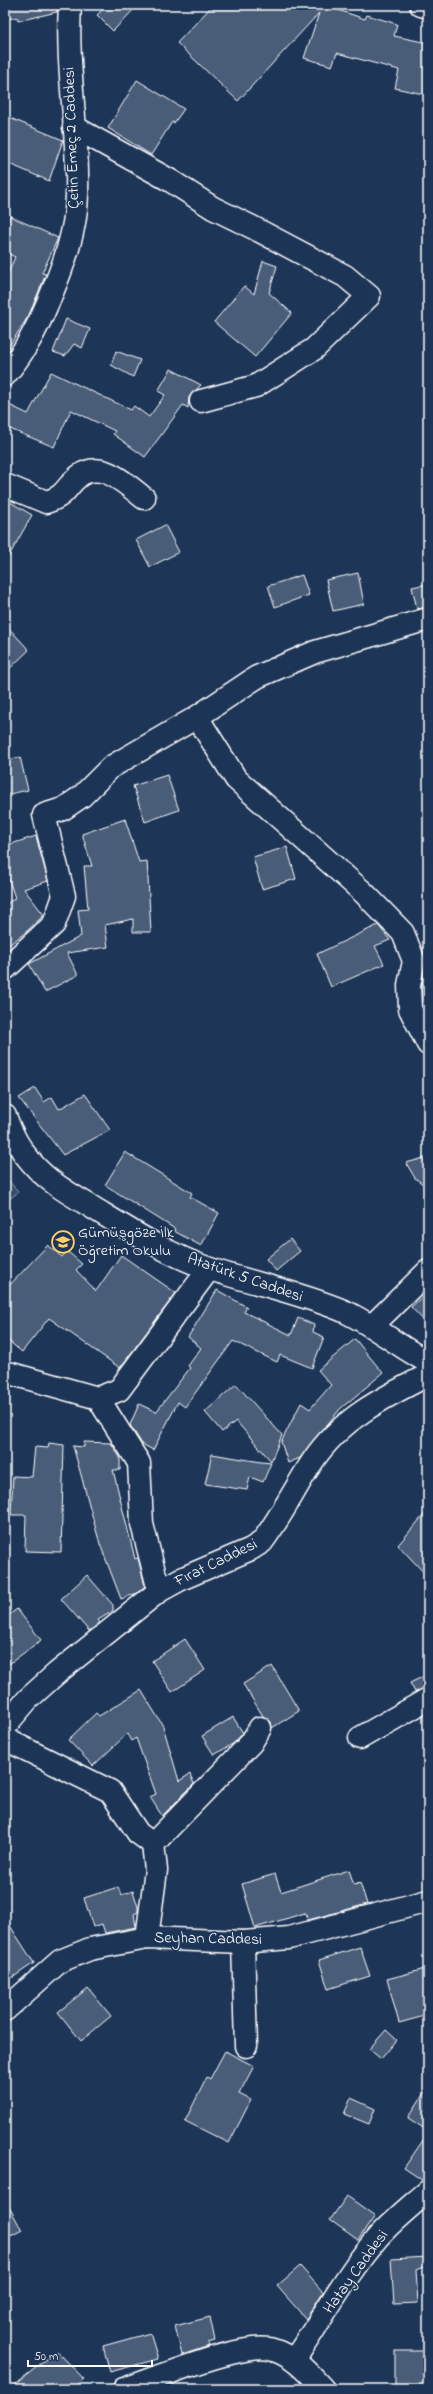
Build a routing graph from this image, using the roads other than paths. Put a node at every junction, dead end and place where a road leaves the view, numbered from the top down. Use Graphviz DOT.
graph roads {
  1 [pos="70,5"];
  2 [pos="421,5"];
  3 [pos="428,7"];
  4 [pos="74,127"];
  5 [pos="5,375"];
  6 [pos="201,401"];
  7 [pos="5,485"];
  8 [pos="144,498"];
  9 [pos="428,619"];
  10 [pos="197,717"];
  11 [pos="5,969"];
  12 [pos="428,1044"];
  13 [pos="5,1116"];
  14 [pos="209,1269"];
  15 [pos="428,1271"];
  16 [pos="372,1326"];
  17 [pos="428,1362"];
  18 [pos="5,1372"];
  19 [pos="428,1375"];
  20 [pos="98,1398"];
  21 [pos="159,1591"];
  22 [pos="428,1699"];
  23 [pos="5,1726"];
  24 [pos="260,1728"];
  25 [pos="360,1738"];
  26 [pos="5,1739"];
  27 [pos="152,1844"];
  28 [pos="428,1901"];
  29 [pos="148,1938"];
  30 [pos="243,1942"];
  31 [pos="5,2010"];
  32 [pos="246,2046"];
  33 [pos="428,2192"];
  34 [pos="294,2360"];
  35 [pos="124,2389"];
  36 [pos="323,2389"];
  1 -- 4 [label="street, Çetin Emeç 2 Caddesi"];
  2 -- 3 [label="street"];
  4 -- 5 [label="street, Çetin Emeç 2 Caddesi"];
  4 -- 6 [label="street"];
  7 -- 8 [label="street"];
  9 -- 10 [label="street"];
  10 -- 11 [label="street"];
  10 -- 12 [label="street"];
  13 -- 14 [label="street, Atatürk 5 Caddesi"];
  14 -- 16 [label="street, Atatürk 5 Caddesi"];
  14 -- 20 [label="street"];
  15 -- 16 [label="street"];
  16 -- 17 [label="street, Atatürk 5 Caddesi"];
  18 -- 20 [label="street"];
  19 -- 21 [label="street, Fırat Caddesi"];
  20 -- 21 [label="street"];
  21 -- 23 [label="street, Fırat Caddesi"];
  22 -- 25 [label="street"];
  24 -- 27 [label="street"];
  26 -- 27 [label="street"];
  27 -- 29 [label="street"];
  28 -- 30 [label="street, Seyhan Caddesi"];
  29 -- 30 [label="street, Seyhan Caddesi"];
  29 -- 31 [label="street, Seyhan Caddesi"];
  30 -- 32 [label="street"];
  33 -- 34 [label="street, Hatay Caddesi"];
  34 -- 35 [label="street"];
  34 -- 36 [label="street"];
}
